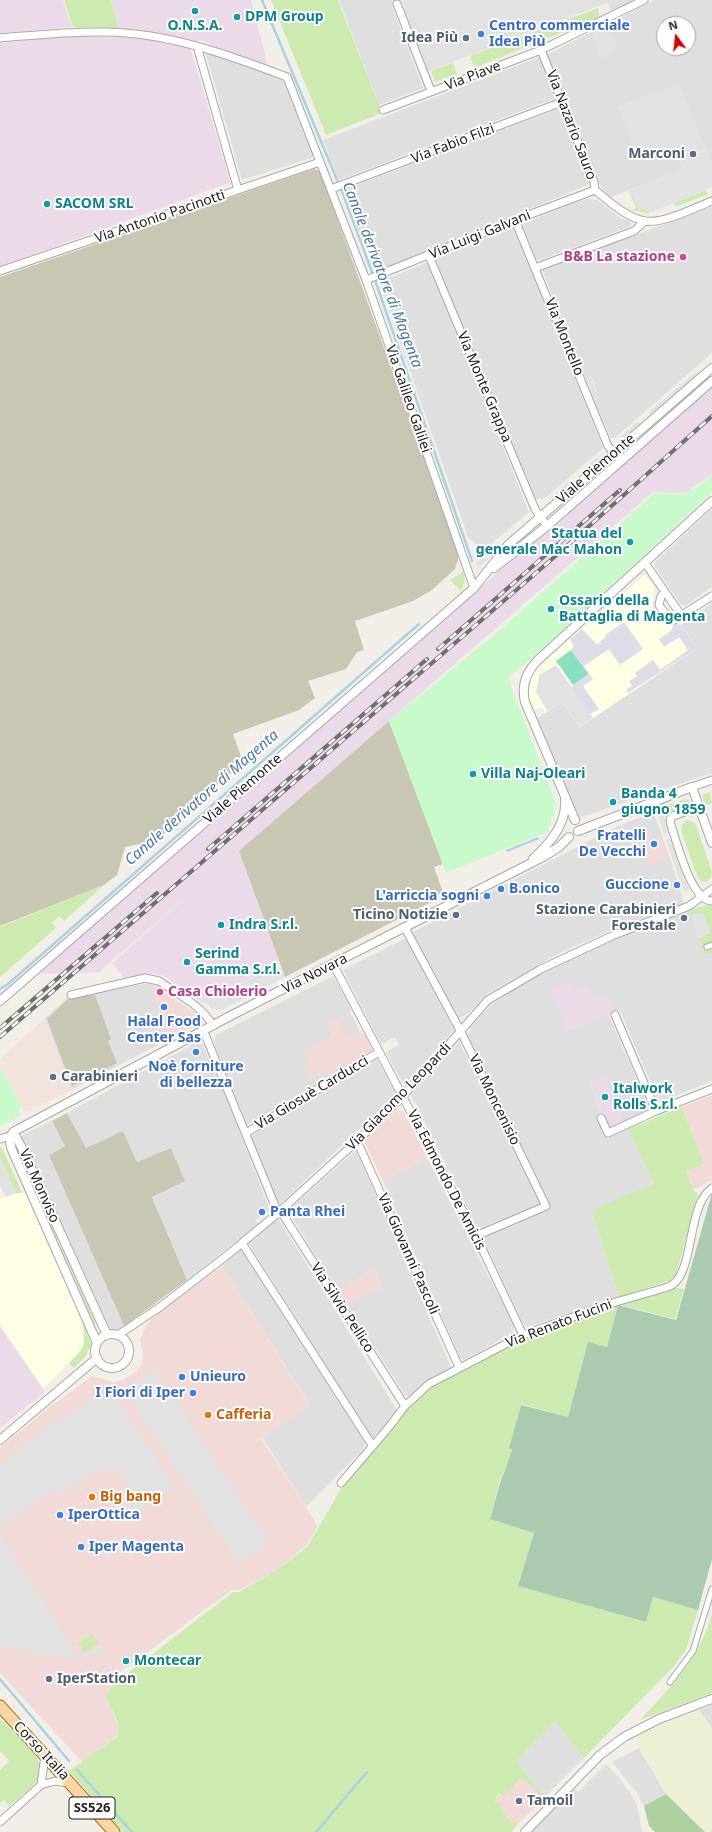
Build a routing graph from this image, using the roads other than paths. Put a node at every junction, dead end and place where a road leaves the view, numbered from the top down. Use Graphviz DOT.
graph roads {
  1 [pos="644,0"];
  2 [pos="397,4"];
  3 [pos="0,38"];
  4 [pos="197,46"];
  5 [pos="541,50"];
  6 [pos="431,92"];
  7 [pos="562,102"];
  8 [pos="383,110"];
  9 [pos="320,162"];
  10 [pos="333,188"];
  11 [pos="238,190"];
  12 [pos="595,190"];
  13 [pos="712,201"];
  14 [pos="515,220"];
  15 [pos="645,221"];
  16 [pos="429,256"];
  17 [pos="535,268"];
  18 [pos="0,272"];
  19 [pos="368,280"];
  20 [pos="712,368"];
  21 [pos="712,381"];
  22 [pos="614,453"];
  23 [pos="621,461"];
  24 [pos="712,500"];
  25 [pos="539,518"];
  26 [pos="547,526"];
  27 [pos="645,563"];
  28 [pos="486,575"];
  29 [pos="474,588"];
  30 [pos="665,593"];
  31 [pos="712,596"];
  32 [pos="681,615"];
  33 [pos="712,780"];
  34 [pos="692,787"];
  35 [pos="564,793"];
  36 [pos="699,807"];
  37 [pos="561,823"];
  38 [pos="577,825"];
  39 [pos="568,837"];
  40 [pos="712,843"];
  41 [pos="526,865"];
  42 [pos="712,889"];
  43 [pos="701,897"];
  44 [pos="712,901"];
  45 [pos="405,928"];
  46 [pos="333,964"];
  47 [pos="71,995"];
  48 [pos="0,1001"];
  49 [pos="615,1015"];
  50 [pos="213,1026"];
  51 [pos="204,1032"];
  52 [pos="461,1032"];
  53 [pos="379,1052"];
  54 [pos="712,1089"];
  55 [pos="403,1096"];
  56 [pos="656,1111"];
  57 [pos="601,1118"];
  58 [pos="246,1133"];
  59 [pos="12,1134"];
  60 [pos="0,1139"];
  61 [pos="357,1141"];
  62 [pos="712,1188"];
  63 [pos="279,1212"];
  64 [pos="476,1236"];
  65 [pos="64,1242"];
  66 [pos="242,1243"];
  67 [pos="55,1246"];
  68 [pos="107,1335"];
  69 [pos="118,1335"];
  70 [pos="523,1335"];
  71 [pos="97,1343"];
  72 [pos="97,1358"];
  73 [pos="459,1367"];
  74 [pos="405,1406"];
  75 [pos="0,1440"];
  76 [pos="372,1445"];
  77 [pos="340,1483"];
  78 [pos="712,1589"];
  79 [pos="670,1682"];
  80 [pos="712,1699"];
  81 [pos="0,1706"];
  82 [pos="45,1755"];
  83 [pos="71,1783"];
  84 [pos="41,1785"];
  85 [pos="0,1822"];
  86 [pos="114,1832"];
  87 [pos="525,1832"];
  1 -- 5 [label="street, Via Piave"];
  2 -- 6 [label="street, Via Piave"];
  3 -- 4 [label="street"];
  4 -- 9 [label="street, Via Galileo Galilei"];
  4 -- 11 [label="street"];
  5 -- 6 [label="street, Via Piave"];
  5 -- 7 [label="street, Via Nazario Sauro"];
  6 -- 8 [label="street, Via Piave"];
  7 -- 10 [label="street, Via Fabio Filzi"];
  7 -- 12 [label="street, Via Nazario Sauro"];
  9 -- 10 [label="street, Via Galileo Galilei"];
  9 -- 11 [label="street, Via Antonio Pacinotti"];
  10 -- 19 [label="street, Via Galileo Galilei"];
  11 -- 18 [label="street, Via Antonio Pacinotti"];
  12 -- 14 [label="street, Via Luigi Galvani"];
  12 -- 15 [label="street, Via Nazario Sauro"];
  13 -- 15 [label="street"];
  14 -- 16 [label="street, Via Luigi Galvani"];
  14 -- 17 [label="street, Via Montello"];
  15 -- 17 [label="street"];
  16 -- 19 [label="street, Via Luigi Galvani"];
  16 -- 25 [label="street, Via Monte Grappa"];
  17 -- 22 [label="street, Via Montello"];
  19 -- 29 [label="street, Via Galileo Galilei"];
  20 -- 22 [label="street, Viale Piemonte"];
  21 -- 23 [label="street, Viale Piemonte"];
  22 -- 23 [label="street, Via Montello"];
  22 -- 25 [label="street, Viale Piemonte"];
  23 -- 26 [label="street, Viale Piemonte"];
  24 -- 27 [label="street"];
  25 -- 26 [label="street"];
  25 -- 28 [label="street, Viale Piemonte"];
  26 -- 28 [label="street, Viale Piemonte"];
  27 -- 30 [label="street"];
  27 -- 35 [label="street"];
  28 -- 29 [label="street, Viale Piemonte"];
  29 -- 48 [label="street, Viale Piemonte"];
  30 -- 32 [label="street"];
  30 -- 32 [label="street"];
  31 -- 32 [label="street"];
  33 -- 34 [label="street"];
  34 -- 36 [label="street"];
  34 -- 38 [label="street"];
  35 -- 37 [label="street"];
  35 -- 38 [label="street"];
  36 -- 40 [label="street"];
  36 -- 43 [label="street"];
  37 -- 38 [label="street"];
  37 -- 39 [label="street"];
  37 -- 41 [label="street, Via Novara"];
  38 -- 39 [label="street"];
  39 -- 41 [label="street, Via Novara"];
  41 -- 45 [label="street, Via Novara"];
  42 -- 43 [label="street, Via Giacomo Leopardi"];
  43 -- 44 [label="street"];
  43 -- 52 [label="street, Via Giacomo Leopardi"];
  45 -- 46 [label="street, Via Novara"];
  45 -- 52 [label="street, Via Moncenisio"];
  46 -- 50 [label="street, Via Novara"];
  46 -- 53 [label="street, Via Edmondo De Amicis"];
  47 -- 50 [label="street"];
  49 -- 56 [label="street"];
  50 -- 51 [label="street, Via Novara"];
  51 -- 58 [label="street, Via Silvio Pellico"];
  51 -- 59 [label="street, Via Novara"];
  52 -- 55 [label="street, Via Giacomo Leopardi"];
  52 -- 64 [label="street, Via Moncenisio"];
  53 -- 55 [label="street, Via Edmondo De Amicis"];
  53 -- 58 [label="street, Via Giosuè Carducci"];
  54 -- 56 [label="street"];
  55 -- 61 [label="street, Via Giacomo Leopardi"];
  55 -- 64 [label="street, Via Edmondo De Amicis"];
  56 -- 57 [label="street"];
  58 -- 63 [label="street, Via Silvio Pellico"];
  59 -- 60 [label="street, Via Novara"];
  59 -- 65 [label="street, Via Monviso"];
  59 -- 67 [label="street, Via Monviso"];
  61 -- 63 [label="street, Via Giacomo Leopardi"];
  61 -- 73 [label="street, Via Giovanni Pascoli"];
  62 -- 70 [label="street, Via Renato Fucini"];
  63 -- 66 [label="street, Via Giacomo Leopardi"];
  63 -- 74 [label="street, Via Silvio Pellico"];
  64 -- 70 [label="street, Via Edmondo De Amicis"];
  65 -- 67 [label="street"];
  65 -- 68 [label="street, Via Monviso"];
  66 -- 69 [label="street, Via Giacomo Leopardi"];
  66 -- 76 [label="street"];
  67 -- 71 [label="street, Via Monviso"];
  68 -- 69 [label="street"];
  68 -- 71 [label="street"];
  69 -- 72 [label="street"];
  70 -- 73 [label="street, Via Renato Fucini"];
  71 -- 72 [label="street"];
  72 -- 75 [label="street"];
  73 -- 74 [label="street, Via Renato Fucini"];
  74 -- 76 [label="street, Via Renato Fucini"];
  76 -- 77 [label="street, Via Renato Fucini"];
  78 -- 79 [label="street"];
  80 -- 87 [label="street"];
  81 -- 82 [label="main road, Corso Italia / SS526"];
  82 -- 83 [label="main road, Corso Italia / SS526"];
  82 -- 84 [label="street"];
  83 -- 84 [label="street"];
  83 -- 86 [label="main road, Corso Italia / SS526"];
  84 -- 85 [label="street"];
}
